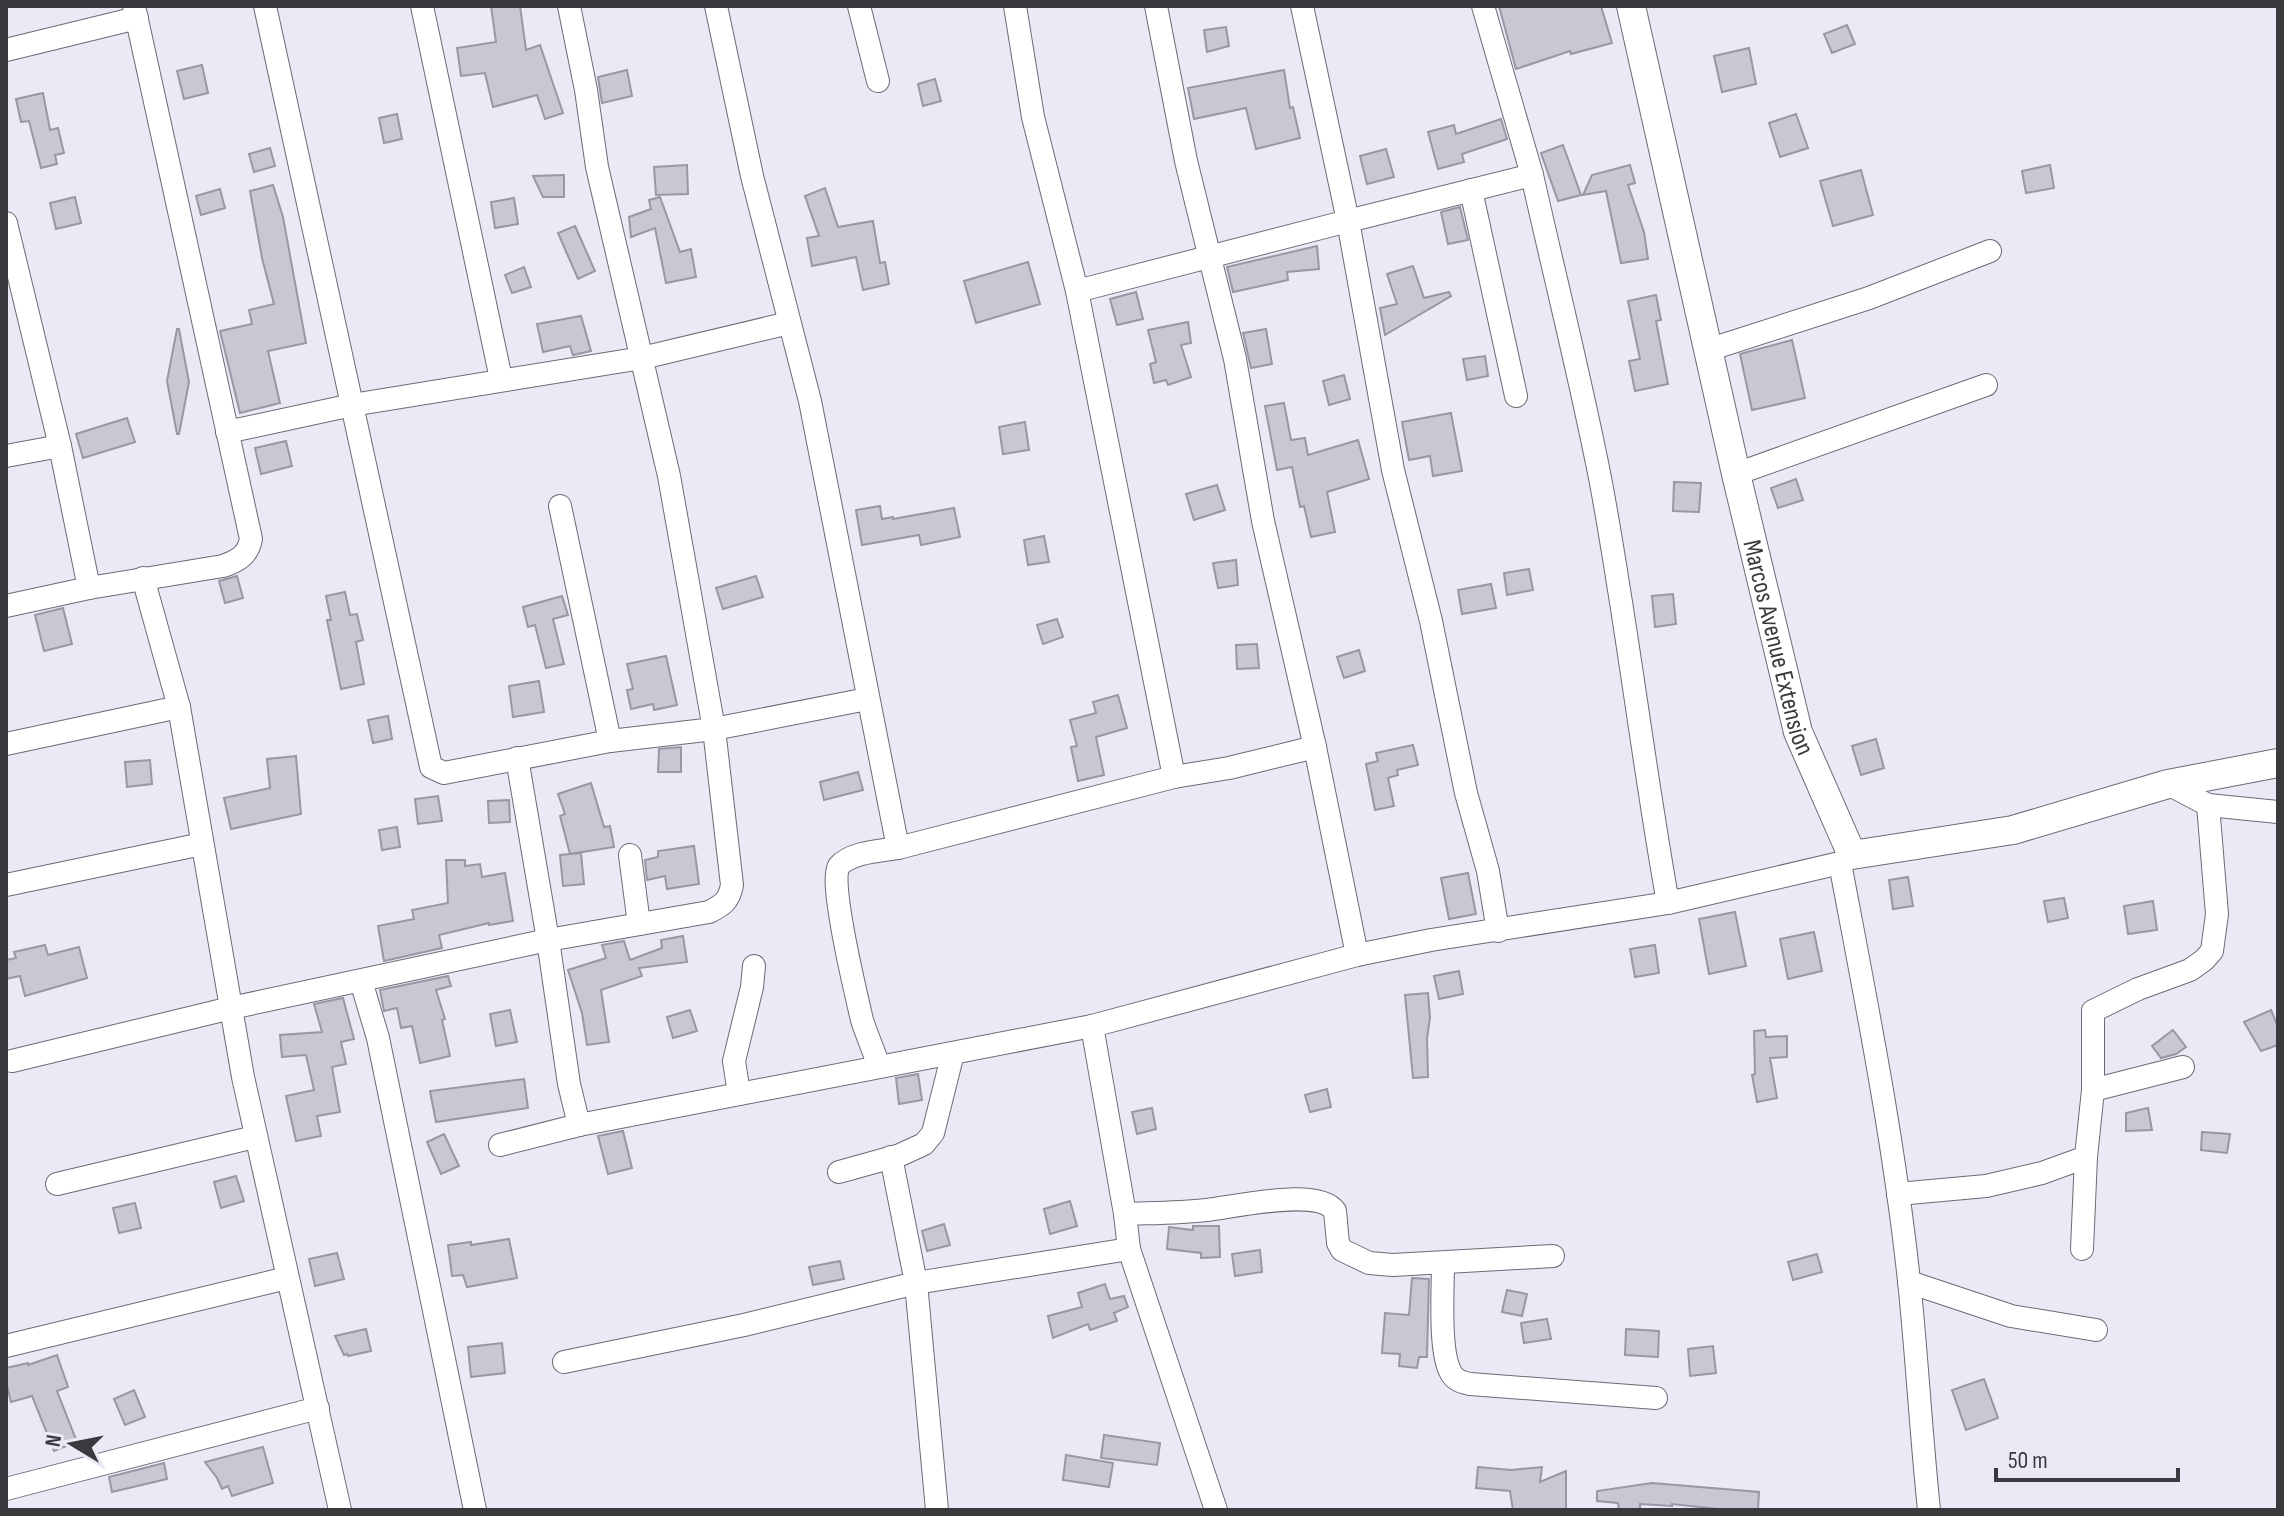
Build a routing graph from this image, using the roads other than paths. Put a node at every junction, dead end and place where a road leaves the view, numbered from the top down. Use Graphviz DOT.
graph roads {
  1 [pos="265,6"];
  2 [pos="422,6"];
  3 [pos="569,6"];
  4 [pos="716,6"];
  5 [pos="859,6"];
  6 [pos="1015,6"];
  7 [pos="1156,6"];
  8 [pos="1302,6"];
  9 [pos="1483,6"];
  10 [pos="1631,6"];
  11 [pos="135,12"];
  12 [pos="6,50"];
  13 [pos="878,81"];
  14 [pos="1532,175"];
  15 [pos="1471,190"];
  16 [pos="1348,221"];
  17 [pos="6,223"];
  18 [pos="1990,251"];
  19 [pos="1209,255"];
  20 [pos="1077,291"];
  21 [pos="789,323"];
  22 [pos="1708,350"];
  23 [pos="642,358"];
  24 [pos="501,379"];
  25 [pos="1986,385"];
  26 [pos="1516,396"];
  27 [pos="352,405"];
  28 [pos="227,432"];
  29 [pos="60,446"];
  30 [pos="6,456"];
  31 [pos="1736,474"];
  32 [pos="560,506"];
  33 [pos="143,578"];
  34 [pos="89,588"];
  35 [pos="6,606"];
  36 [pos="867,699"];
  37 [pos="179,707"];
  38 [pos="714,729"];
  39 [pos="610,741"];
  40 [pos="6,744"];
  41 [pos="1315,747"];
  42 [pos="517,758"];
  43 [pos="2278,763"];
  44 [pos="1174,777"];
  45 [pos="2168,784"];
  46 [pos="2208,805"];
  47 [pos="2278,812"];
  48 [pos="202,844"];
  49 [pos="898,848"];
  50 [pos="630,855"];
  51 [pos="1846,859"];
  52 [pos="6,885"];
  53 [pos="1668,903"];
  54 [pos="639,924"];
  55 [pos="1498,931"];
  56 [pos="548,940"];
  57 [pos="1357,955"];
  58 [pos="754,966"];
  59 [pos="361,981"];
  60 [pos="231,1008"];
  61 [pos="1092,1026"];
  62 [pos="953,1053"];
  63 [pos="12,1061"];
  64 [pos="879,1067"];
  65 [pos="2183,1067"];
  66 [pos="2093,1090"];
  67 [pos="739,1094"];
  68 [pos="579,1125"];
  69 [pos="255,1137"];
  70 [pos="500,1145"];
  71 [pos="891,1157"];
  72 [pos="2086,1157"];
  73 [pos="839,1172"];
  74 [pos="57,1184"];
  75 [pos="1898,1194"];
  76 [pos="1125,1214"];
  77 [pos="1129,1249"];
  78 [pos="2082,1249"];
  79 [pos="1553,1256"];
  80 [pos="1443,1263"];
  81 [pos="287,1278"];
  82 [pos="1909,1282"];
  83 [pos="916,1283"];
  84 [pos="2096,1330"];
  85 [pos="6,1346"];
  86 [pos="564,1362"];
  87 [pos="1656,1398"];
  88 [pos="318,1408"];
  89 [pos="6,1489"];
  90 [pos="340,1510"];
  91 [pos="475,1510"];
  92 [pos="937,1510"];
  93 [pos="1216,1510"];
  94 [pos="1929,1510"];
  1 -- 27 [label="street"];
  2 -- 24 [label="street"];
  3 -- 23 [label="street"];
  4 -- 21 [label="street"];
  5 -- 13 [label="street"];
  6 -- 20 [label="street"];
  7 -- 19 [label="street"];
  8 -- 16 [label="street"];
  9 -- 14 [label="street"];
  10 -- 22 [label="street, Marcos Avenue Extension"];
  11 -- 12 [label="street"];
  11 -- 28 [label="street"];
  14 -- 15 [label="street"];
  14 -- 53 [label="street"];
  15 -- 16 [label="street"];
  15 -- 26 [label="street"];
  16 -- 19 [label="street"];
  16 -- 55 [label="street"];
  17 -- 29 [label="street"];
  18 -- 22 [label="street"];
  19 -- 20 [label="street"];
  19 -- 41 [label="street"];
  20 -- 44 [label="street"];
  21 -- 23 [label="street"];
  21 -- 36 [label="street"];
  22 -- 31 [label="street, Marcos Avenue Extension"];
  23 -- 24 [label="street"];
  23 -- 38 [label="street"];
  24 -- 27 [label="street"];
  25 -- 31 [label="street"];
  27 -- 28 [label="street"];
  27 -- 42 [label="street"];
  28 -- 33 [label="street"];
  29 -- 30 [label="street"];
  29 -- 34 [label="street"];
  31 -- 51 [label="street, Marcos Avenue Extension"];
  32 -- 39 [label="street"];
  33 -- 34 [label="street"];
  33 -- 37 [label="street"];
  34 -- 35 [label="street"];
  36 -- 38 [label="street"];
  36 -- 49 [label="street"];
  37 -- 40 [label="street"];
  37 -- 48 [label="street"];
  38 -- 39 [label="street"];
  38 -- 54 [label="street"];
  39 -- 42 [label="street"];
  41 -- 44 [label="street"];
  41 -- 57 [label="street"];
  42 -- 56 [label="street"];
  43 -- 45 [label="street"];
  44 -- 49 [label="street"];
  45 -- 46 [label="street"];
  45 -- 51 [label="street"];
  46 -- 47 [label="street"];
  46 -- 66 [label="street"];
  48 -- 52 [label="street"];
  48 -- 60 [label="street"];
  49 -- 64 [label="street"];
  50 -- 54 [label="street"];
  51 -- 53 [label="street"];
  51 -- 75 [label="street"];
  53 -- 55 [label="street"];
  54 -- 56 [label="street"];
  55 -- 57 [label="street"];
  56 -- 59 [label="street"];
  56 -- 68 [label="street"];
  57 -- 61 [label="street"];
  58 -- 67 [label="street"];
  59 -- 60 [label="street"];
  59 -- 91 [label="street"];
  60 -- 63 [label="street"];
  60 -- 69 [label="street"];
  61 -- 62 [label="street"];
  61 -- 76 [label="street"];
  62 -- 64 [label="street"];
  62 -- 71 [label="street"];
  64 -- 67 [label="street"];
  65 -- 66 [label="street"];
  66 -- 72 [label="street"];
  67 -- 68 [label="street"];
  68 -- 70 [label="street"];
  69 -- 74 [label="street"];
  69 -- 81 [label="street"];
  71 -- 73 [label="street"];
  71 -- 83 [label="street"];
  72 -- 75 [label="street"];
  72 -- 78 [label="street"];
  75 -- 82 [label="street"];
  76 -- 77 [label="street"];
  76 -- 80 [label="street"];
  77 -- 83 [label="street"];
  77 -- 93 [label="street"];
  79 -- 80 [label="street"];
  80 -- 87 [label="street"];
  81 -- 85 [label="street"];
  81 -- 88 [label="street"];
  82 -- 84 [label="street"];
  82 -- 94 [label="street"];
  83 -- 86 [label="street"];
  83 -- 92 [label="street"];
  88 -- 89 [label="street"];
  88 -- 90 [label="street"];
}
